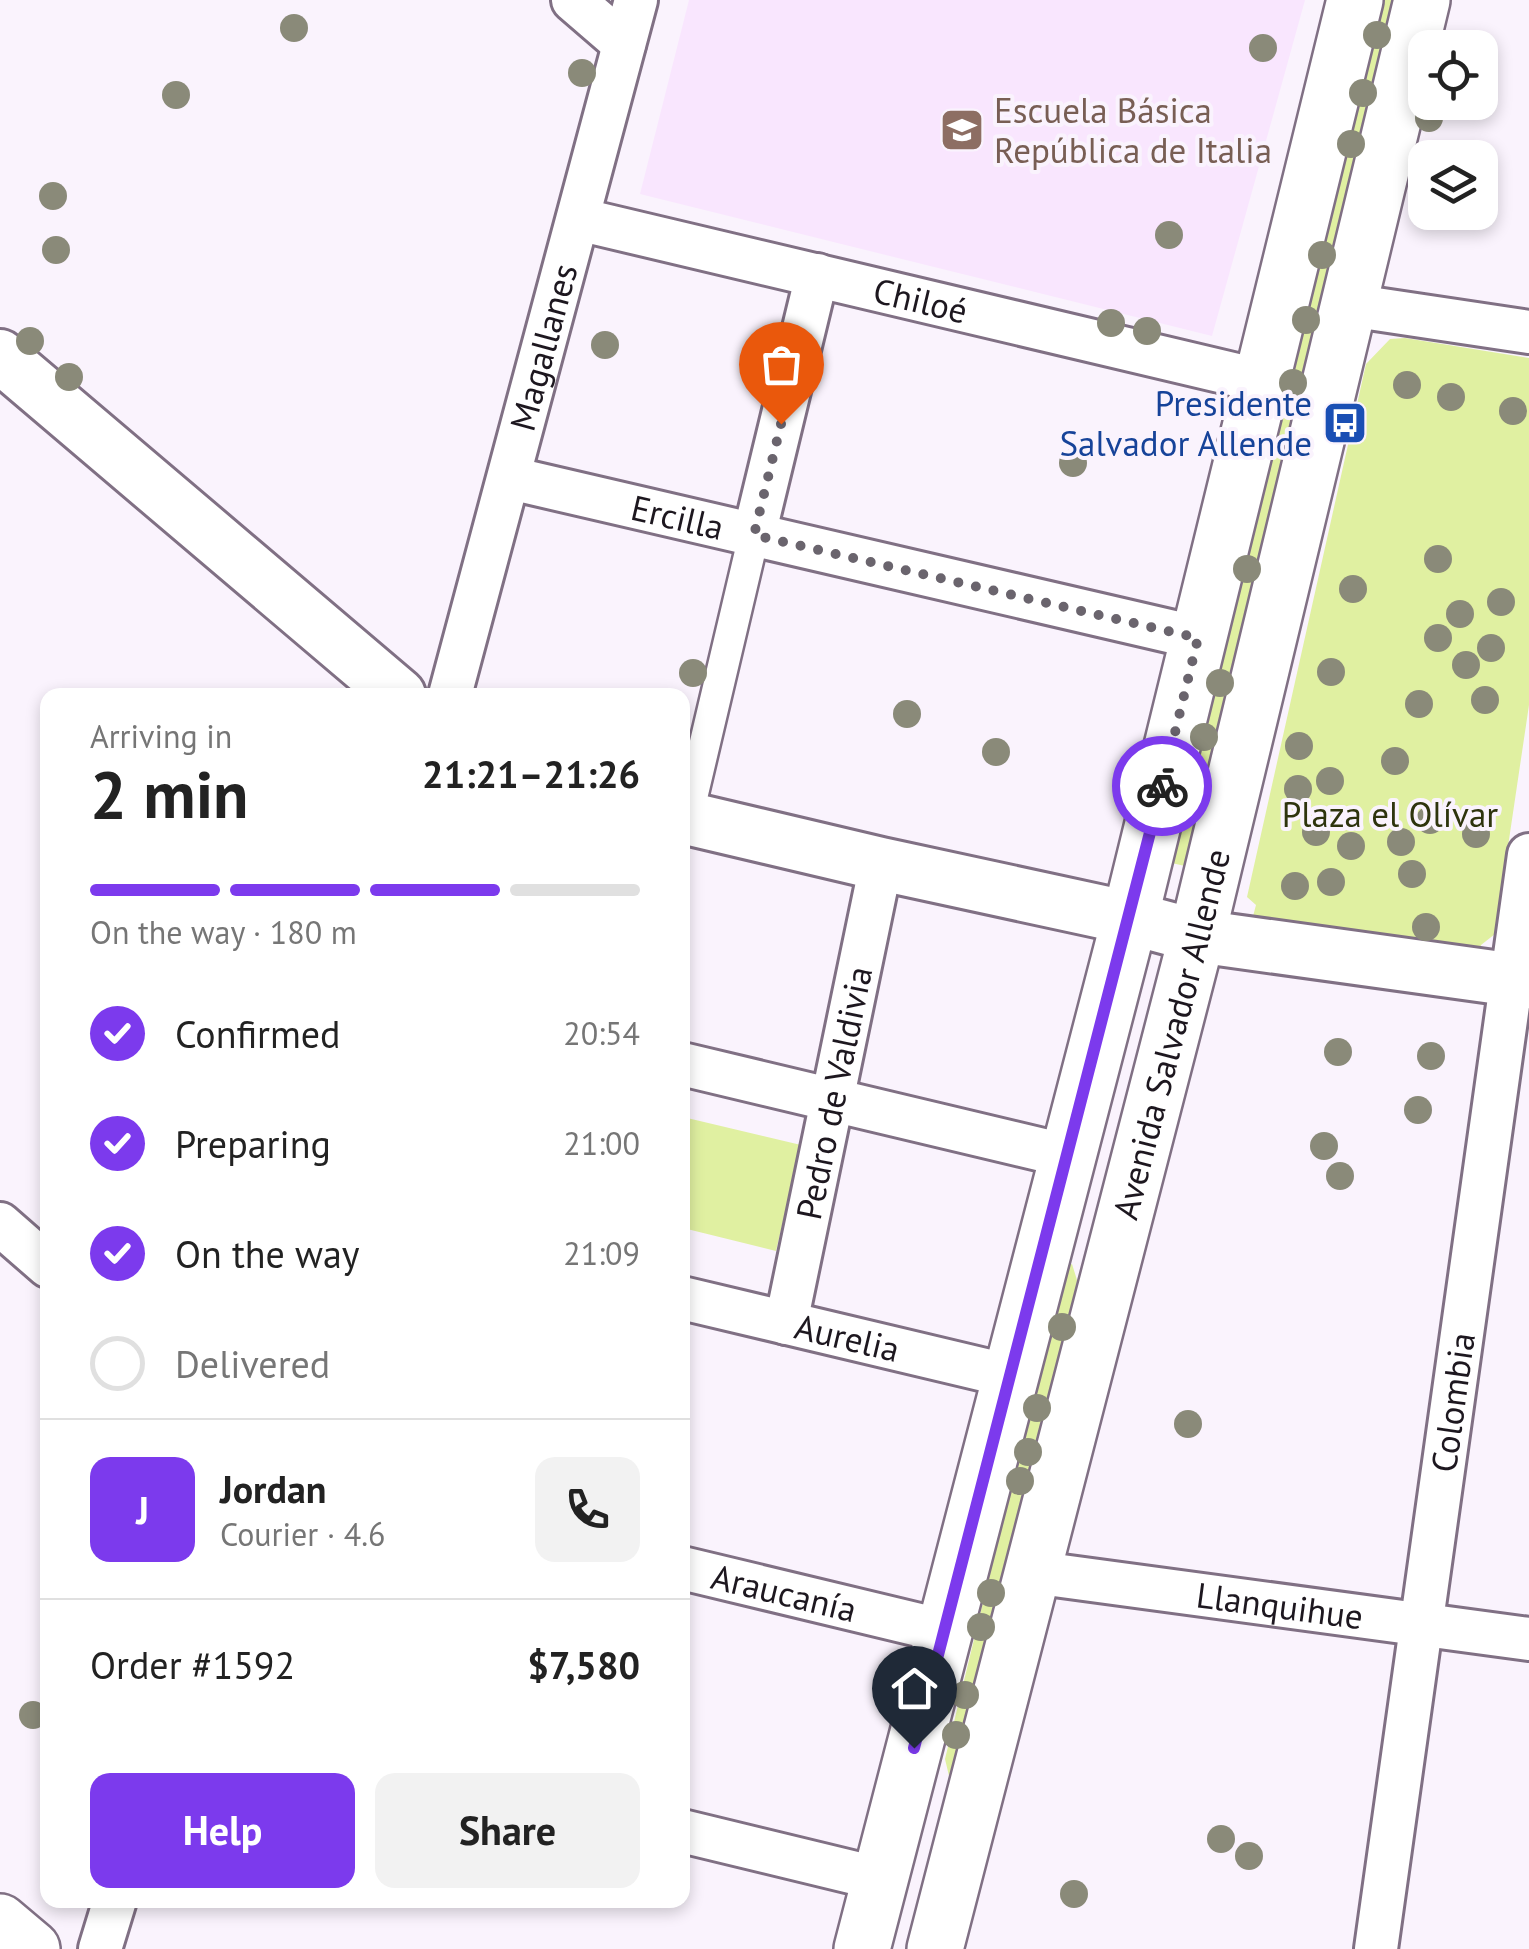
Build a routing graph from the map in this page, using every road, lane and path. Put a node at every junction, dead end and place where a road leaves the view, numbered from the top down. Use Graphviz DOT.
graph roads {
  1 [pos="574,0"];
  2 [pos="636,0"];
  3 [pos="1355,0"];
  4 [pos="1422,0"];
  5 [pos="624,44"];
  6 [pos="578,219"];
  7 [pos="816,275"];
  8 [pos="1349,305"];
  9 [pos="1529,332"];
  10 [pos="0,356"];
  11 [pos="1262,381"];
  12 [pos="510,478"];
  13 [pos="754,535"];
  14 [pos="1198,638"];
  15 [pos="391,688"];
  16 [pos="452,688"];
  17 [pos="690,797"];
  18 [pos="690,819"];
  19 [pos="1529,854"];
  20 [pos="881,864"];
  21 [pos="1130,918"];
  22 [pos="1197,936"];
  23 [pos="1520,981"];
  24 [pos="690,1066"];
  25 [pos="833,1100"];
  26 [pos="1068,1156"];
  27 [pos="0,1224"];
  28 [pos="40,1259"];
  29 [pos="690,1300"];
  30 [pos="786,1322"];
  31 [pos="1010,1376"];
  32 [pos="690,1570"];
  33 [pos="1032,1572"];
  34 [pos="1420,1624"];
  35 [pos="944,1631"];
  36 [pos="1529,1639"];
  37 [pos="690,1834"];
  38 [pos="880,1879"];
  39 [pos="113,1908"];
  40 [pos="0,1922"];
  41 [pos="32,1949"];
  42 [pos="100,1949"];
  43 [pos="862,1949"];
  44 [pos="935,1949"];
  45 [pos="1376,1949"];
  1 -- 5 [label="street"];
  2 -- 5 [label="street, Magallanes"];
  3 -- 11 [label="main road, Avenida Salvador Allende"];
  4 -- 8 [label="main road, Avenida Salvador Allende"];
  5 -- 6 [label="street, Magallanes"];
  6 -- 7 [label="street, Chiloé"];
  6 -- 12 [label="street, Magallanes"];
  7 -- 11 [label="street, Chiloé"];
  7 -- 13 [label="street"];
  8 -- 9 [label="street"];
  8 -- 22 [label="main road, Avenida Salvador Allende"];
  10 -- 15 [label="street"];
  11 -- 14 [label="main road, Avenida Salvador Allende"];
  12 -- 13 [label="street, Ercilla"];
  12 -- 16 [label="street, Magallanes"];
  13 -- 14 [label="street, Ercilla"];
  13 -- 17 [label="street"];
  14 -- 21 [label="main road, Avenida Salvador Allende"];
  18 -- 20 [label="street"];
  19 -- 23 [label="street, Colombia"];
  20 -- 21 [label="street"];
  20 -- 25 [label="street, Pedro de Valdivia"];
  21 -- 22 [label="street"];
  21 -- 26 [label="main road, Avenida Salvador Allende"];
  22 -- 23 [label="street"];
  22 -- 33 [label="main road, Avenida Salvador Allende"];
  23 -- 34 [label="street, Colombia"];
  24 -- 25 [label="street"];
  25 -- 26 [label="street"];
  25 -- 30 [label="street, Pedro de Valdivia"];
  26 -- 31 [label="main road, Avenida Salvador Allende"];
  27 -- 28 [label="street"];
  29 -- 30 [label="street, Aurelia"];
  30 -- 31 [label="street, Aurelia"];
  31 -- 35 [label="main road, Avenida Salvador Allende"];
  32 -- 35 [label="street, Araucanía"];
  33 -- 34 [label="street, Llanquihue"];
  33 -- 44 [label="main road, Avenida Salvador Allende"];
  34 -- 36 [label="street, Llanquihue"];
  34 -- 45 [label="street, Colombia"];
  35 -- 38 [label="main road, Avenida Salvador Allende"];
  37 -- 38 [label="street"];
  38 -- 43 [label="main road, Avenida Salvador Allende"];
  39 -- 42 [label="street"];
  40 -- 41 [label="main road"];
}
